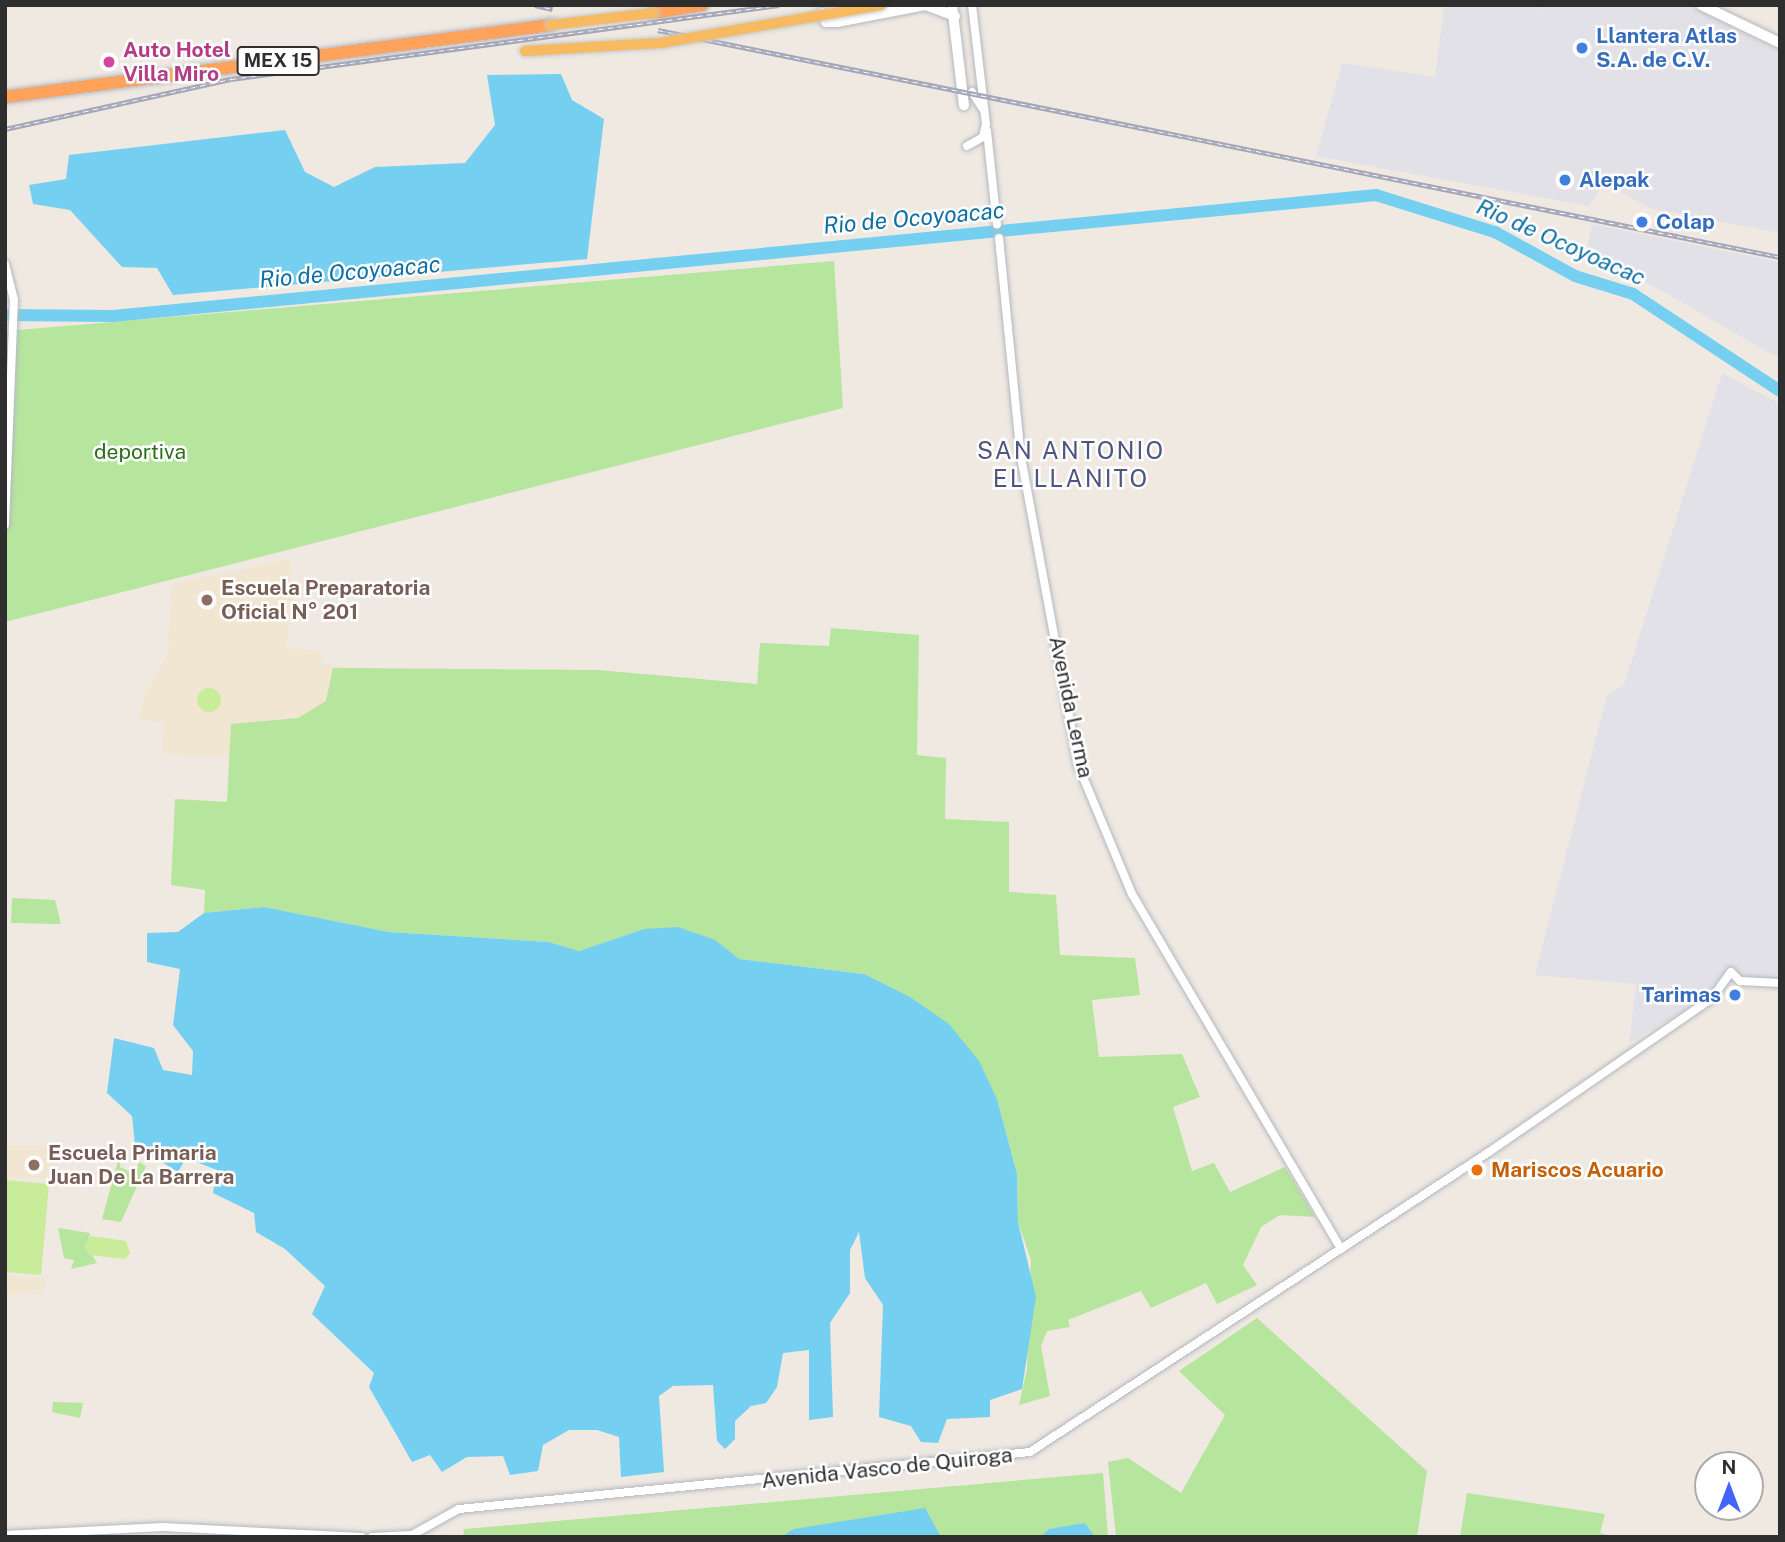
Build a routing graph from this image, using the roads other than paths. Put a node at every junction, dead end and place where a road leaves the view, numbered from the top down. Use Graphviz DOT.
graph roads {
  1 [pos="702,5"];
  2 [pos="881,5"];
  3 [pos="972,5"];
  4 [pos="1701,5"];
  5 [pos="953,11"];
  6 [pos="653,13"];
  7 [pos="822,13"];
  8 [pos="551,25"];
  9 [pos="1780,43"];
  10 [pos="525,51"];
  11 [pos="972,92"];
  12 [pos="5,97"];
  13 [pos="964,105"];
  14 [pos="985,111"];
  15 [pos="986,124"];
  16 [pos="989,154"];
  17 [pos="997,224"];
  18 [pos="999,237"];
  19 [pos="5,264"];
  20 [pos="7,447"];
  21 [pos="5,525"];
  22 [pos="1127,860"];
  23 [pos="1117,865"];
  24 [pos="1780,983"];
  25 [pos="1345,1247"];
  26 [pos="5,1535"];
  27 [pos="362,1537"];
  28 [pos="372,1537"];
  1 -- 6 [label="highway, MEX 15"];
  2 -- 10 [label="highway, bridge"];
  3 -- 14 [label="street"];
  4 -- 9 [label="main road"];
  5 -- 7 [label="main road"];
  5 -- 13 [label="main road"];
  6 -- 8 [label="highway, MEX 15, bridge"];
  8 -- 12 [label="highway, MEX 15"];
  11 -- 14 [label="street"];
  14 -- 15 [label="street"];
  15 -- 16 [label="street"];
  15 -- 16 [label="street"];
  16 -- 17 [label="street"];
  18 -- 23 [label="street, Avenida Lerma"];
  19 -- 20 [label="street"];
  20 -- 21 [label="street"];
  22 -- 23 [label="street"];
  23 -- 25 [label="street, Avenida Lerma"];
  24 -- 25 [label="street, Avenida Vasco de Quiroga"];
  25 -- 28 [label="street, Avenida Vasco de Quiroga"];
  26 -- 27 [label="street"];
}
